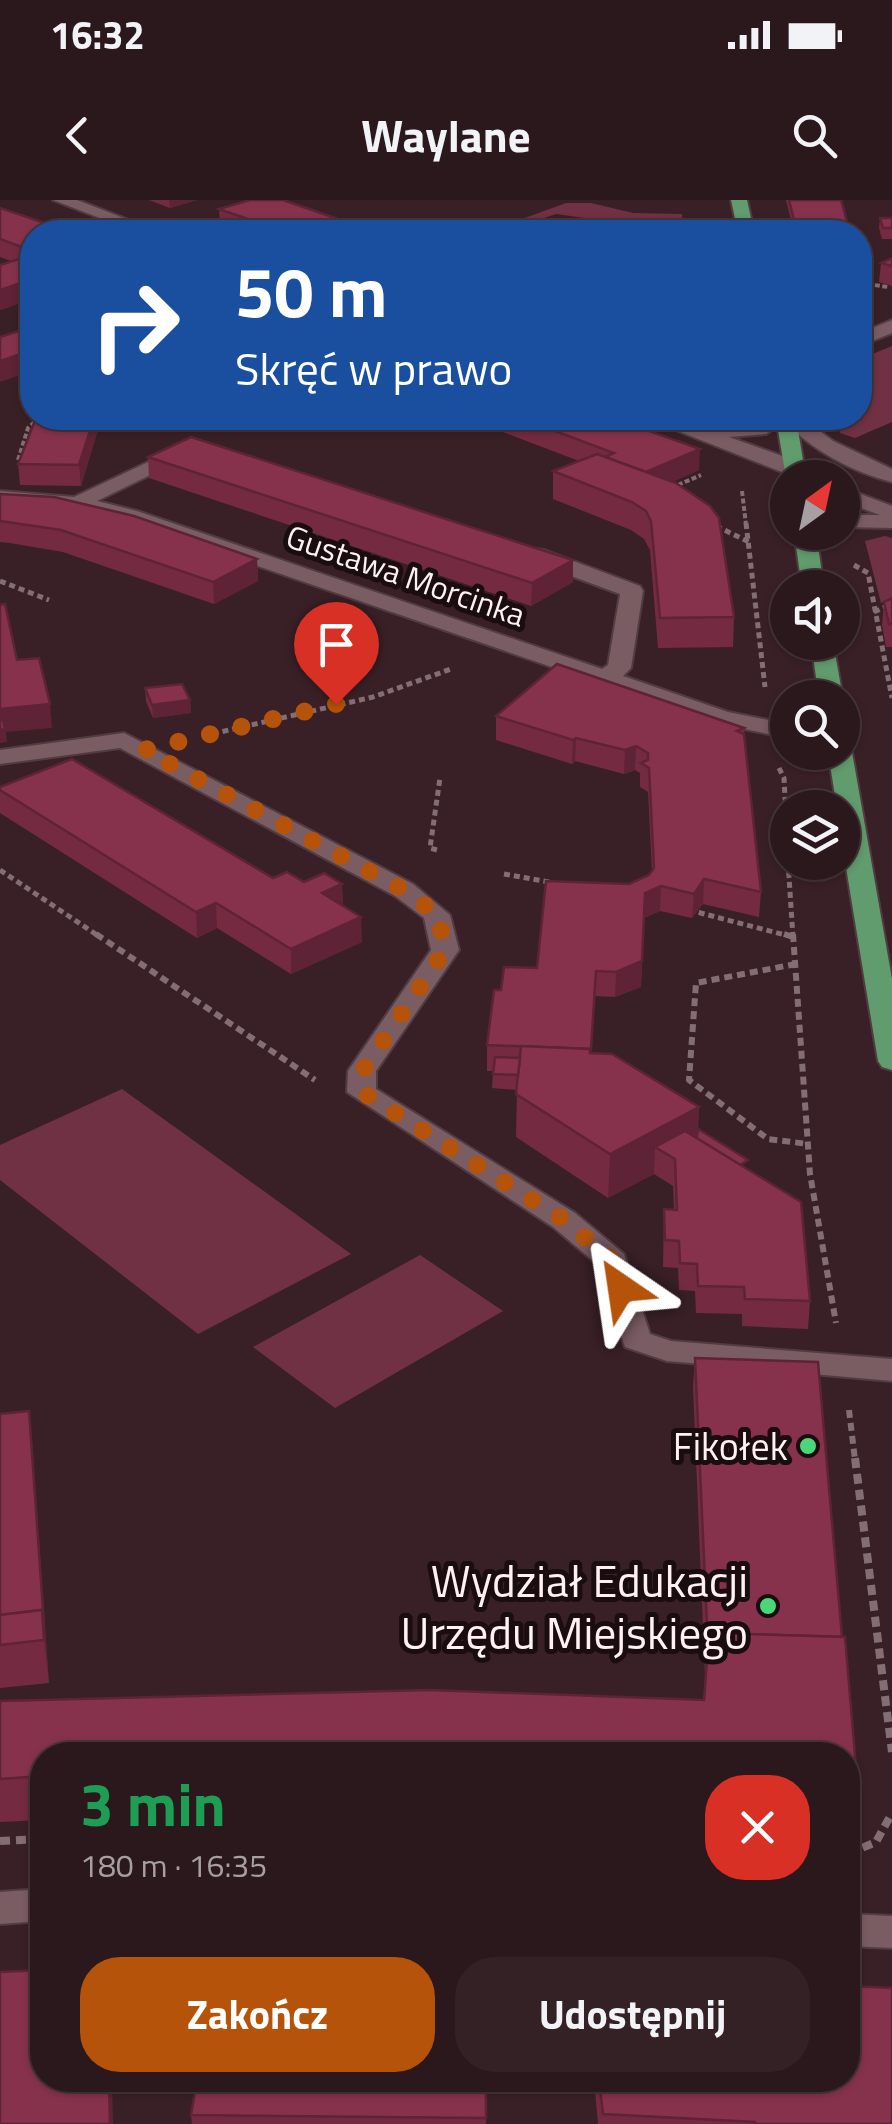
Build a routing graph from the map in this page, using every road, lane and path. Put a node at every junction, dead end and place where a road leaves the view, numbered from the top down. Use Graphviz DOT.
graph roads {
  1 [pos="61,200"];
  2 [pos="117,220"];
  3 [pos="27,430"];
  4 [pos="692,430"];
  5 [pos="759,430"];
  6 [pos="792,430"];
  7 [pos="803,430"];
  8 [pos="206,448"];
  9 [pos="798,460"];
  10 [pos="770,461"];
  11 [pos="716,468"];
  12 [pos="15,474"];
  13 [pos="860,474"];
  14 [pos="887,474"];
  15 [pos="670,489"];
  16 [pos="0,497"];
  17 [pos="860,501"];
  18 [pos="77,502"];
  19 [pos="892,513"];
  20 [pos="702,518"];
  21 [pos="860,521"];
  22 [pos="892,522"];
  23 [pos="749,542"];
  24 [pos="521,550"];
  25 [pos="0,581"];
  26 [pos="871,596"];
  27 [pos="49,600"];
  28 [pos="892,604"];
  29 [pos="874,612"];
  30 [pos="454,668"];
  31 [pos="605,677"];
  32 [pos="892,698"];
  33 [pos="770,727"];
  34 [pos="144,750"];
  35 [pos="0,758"];
  36 [pos="843,770"];
  37 [pos="440,778"];
  38 [pos="437,850"];
  39 [pos="0,870"];
  40 [pos="504,874"];
  41 [pos="789,880"];
  42 [pos="558,884"];
  43 [pos="681,908"];
  44 [pos="794,937"];
  45 [pos="796,964"];
  46 [pos="892,1061"];
  47 [pos="362,1092"];
  48 [pos="808,1144"];
  49 [pos="844,1366"];
  50 [pos="892,1370"];
  51 [pos="892,1752"];
  52 [pos="892,1813"];
  53 [pos="30,1840"];
  54 [pos="0,1841"];
  55 [pos="860,1849"];
  56 [pos="30,1906"];
  57 [pos="0,1908"];
  58 [pos="860,1931"];
  59 [pos="892,1932"];
  1 -- 2 [label="street"];
  3 -- 12 [label="path"];
  4 -- 5 [label="street"];
  4 -- 10 [label="street"];
  6 -- 9 [label="main road"];
  7 -- 14 [label="street"];
  8 -- 18 [label="street"];
  11 -- 15 [label="path"];
  13 -- 14 [label="street"];
  16 -- 18 [label="street, Gustawa Morcinka"];
  17 -- 19 [label="street"];
  18 -- 31 [label="street, Gustawa Morcinka"];
  20 -- 23 [label="path"];
  21 -- 22 [label="street"];
  24 -- 31 [label="street"];
  25 -- 27 [label="path"];
  26 -- 29 [label="path"];
  28 -- 29 [label="path"];
  29 -- 32 [label="path"];
  30 -- 34 [label="path"];
  31 -- 33 [label="street, Gustawa Morcinka"];
  34 -- 35 [label="street"];
  34 -- 47 [label="street"];
  36 -- 46 [label="main road"];
  37 -- 38 [label="path"];
  39 -- 47 [label="path"];
  40 -- 42 [label="path"];
  41 -- 44 [label="path"];
  43 -- 44 [label="path"];
  44 -- 45 [label="path"];
  45 -- 48 [label="path"];
  45 -- 48 [label="path"];
  47 -- 49 [label="street"];
  48 -- 49 [label="path"];
  49 -- 50 [label="street"];
  49 -- 51 [label="path"];
  52 -- 55 [label="path"];
  53 -- 54 [label="path"];
  56 -- 57 [label="street"];
  58 -- 59 [label="street"];
}
